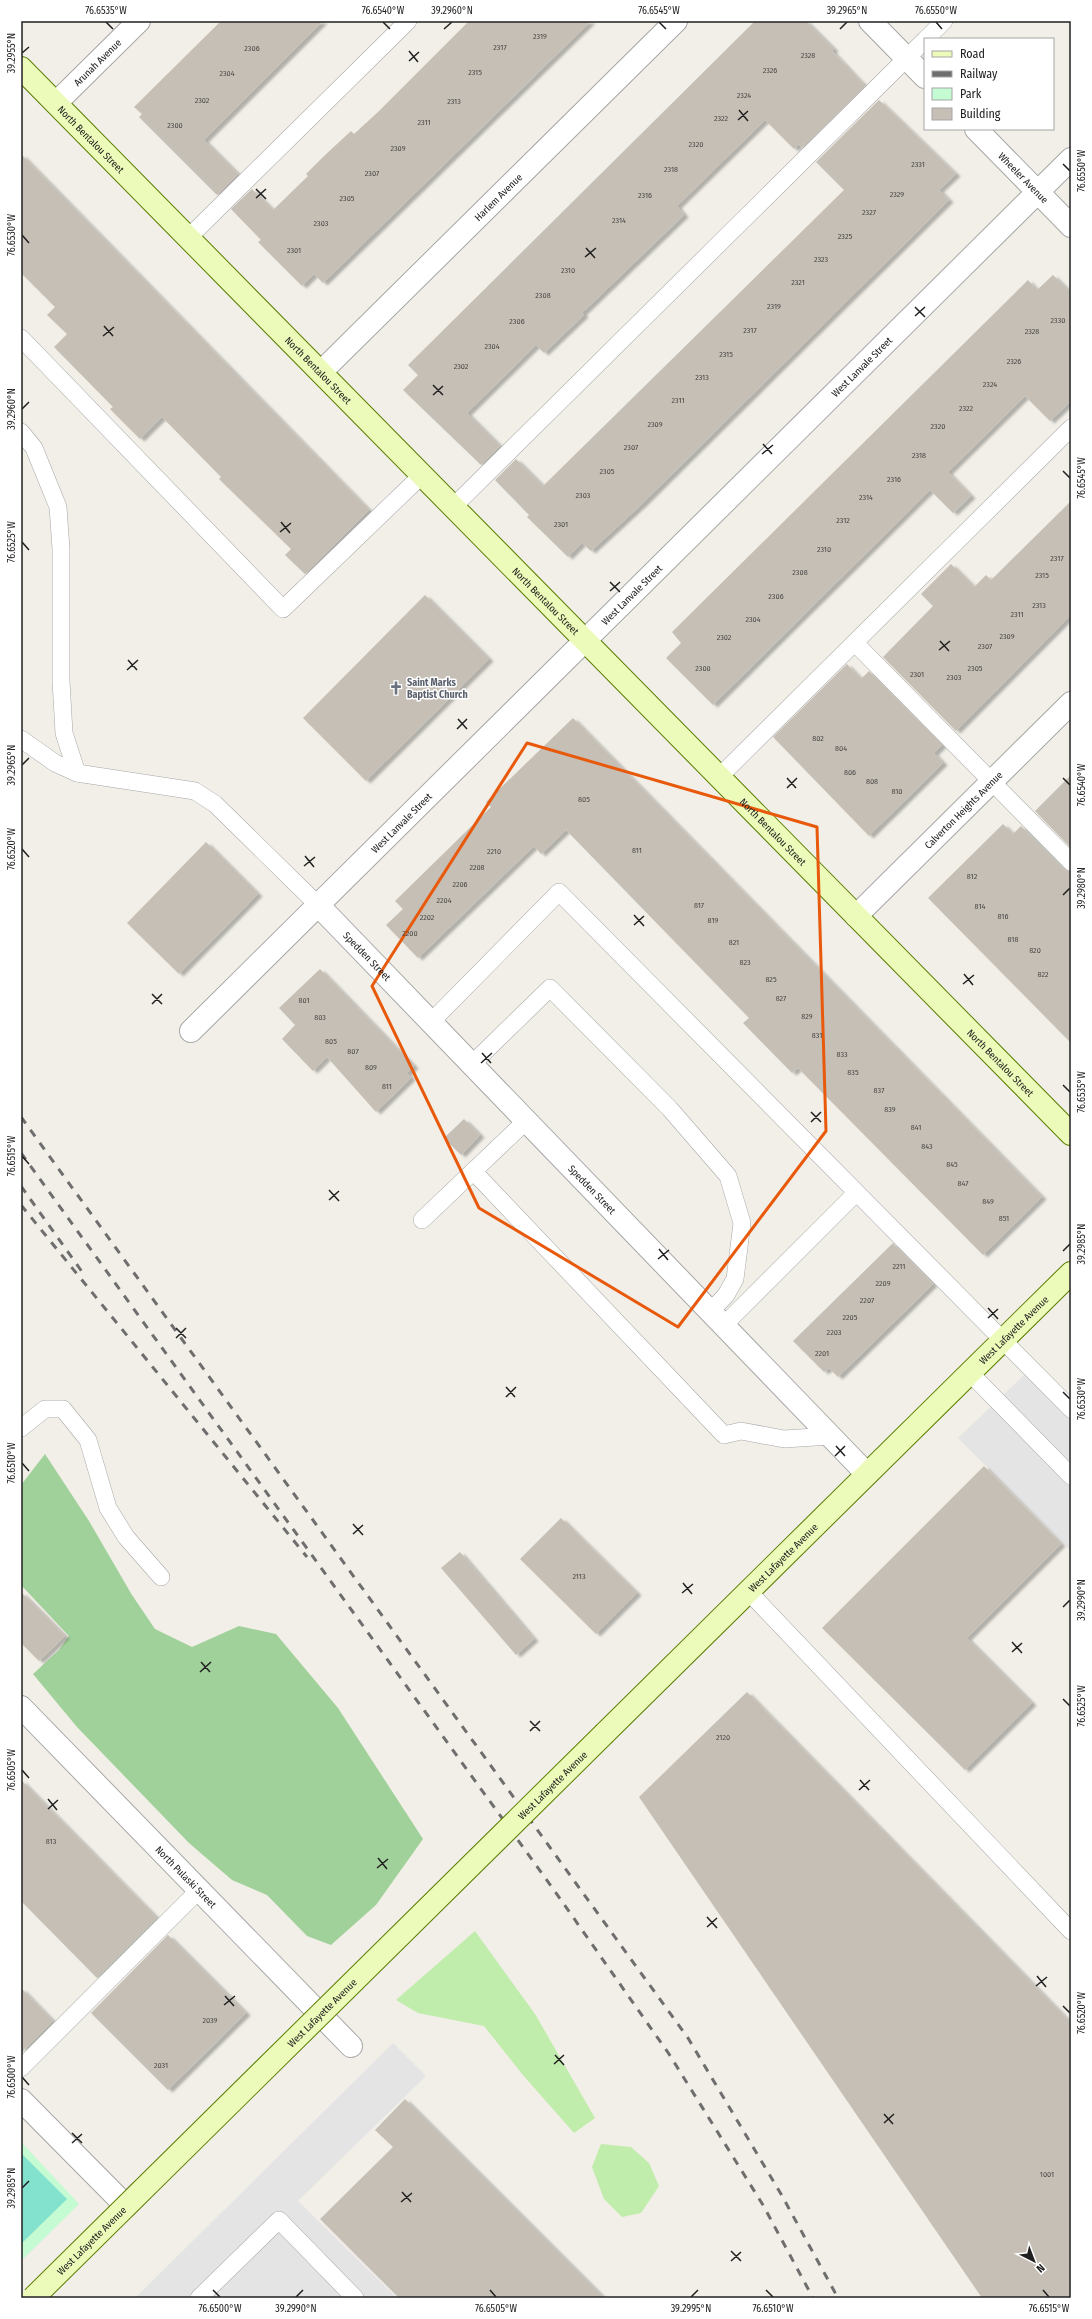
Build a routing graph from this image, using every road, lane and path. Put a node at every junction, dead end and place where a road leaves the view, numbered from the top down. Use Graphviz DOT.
graph roads {
  1 [pos="139,21"];
  2 [pos="408,21"];
  3 [pos="676,21"];
  4 [pos="870,21"];
  5 [pos="944,21"];
  6 [pos="926,38"];
  7 [pos="924,40"];
  8 [pos="906,58"];
  9 [pos="21,68"];
  10 [pos="924,76"];
  11 [pos="56,103"];
  12 [pos="977,130"];
  13 [pos="1071,160"];
  14 [pos="1038,192"];
  15 [pos="1071,226"];
  16 [pos="188,238"];
  17 [pos="21,338"];
  18 [pos="320,372"];
  19 [pos="1071,428"];
  20 [pos="21,432"];
  21 [pos="422,475"];
  22 [pos="453,507"];
  23 [pos="585,641"];
  24 [pos="855,642"];
  25 [pos="1071,703"];
  26 [pos="21,739"];
  27 [pos="77,774"];
  28 [pos="720,777"];
  29 [pos="992,782"];
  30 [pos="1071,862"];
  31 [pos="318,905"];
  32 [pos="856,916"];
  33 [pos="431,1022"];
  34 [pos="191,1031"];
  35 [pos="472,1064"];
  36 [pos="526,1120"];
  37 [pos="1071,1134"];
  38 [pos="473,1171"];
  39 [pos="856,1193"];
  40 [pos="422,1220"];
  41 [pos="1071,1273"];
  42 [pos="717,1318"];
  43 [pos="1002,1341"];
  44 [pos="970,1373"];
  45 [pos="1071,1409"];
  46 [pos="21,1428"];
  47 [pos="831,1436"];
  48 [pos="867,1474"];
  49 [pos="1071,1476"];
  50 [pos="161,1577"];
  51 [pos="748,1591"];
  52 [pos="21,1707"];
  53 [pos="199,1890"];
  54 [pos="1071,1931"];
  55 [pos="320,2013"];
  56 [pos="351,2046"];
  57 [pos="21,2068"];
  58 [pos="21,2100"];
  59 [pos="33,2298"];
  60 [pos="200,2298"];
  61 [pos="355,2298"];
  1 -- 11 [label="street, Arunah Avenue"];
  2 -- 16 [label="lane"];
  3 -- 18 [label="street, Harlem Avenue"];
  4 -- 8 [label="street"];
  5 -- 6 [label="lane"];
  7 -- 8 [label="lane"];
  8 -- 10 [label="street"];
  8 -- 22 [label="lane"];
  9 -- 11 [label="street, North Bentalou Street"];
  11 -- 16 [label="street, North Bentalou Street"];
  12 -- 14 [label="street, Wheeler Avenue"];
  13 -- 14 [label="street, West Lanvale Street"];
  14 -- 15 [label="street, Wheeler Avenue"];
  14 -- 23 [label="street, West Lanvale Street"];
  16 -- 18 [label="street, North Bentalou Street"];
  17 -- 21 [label="lane"];
  18 -- 21 [label="street, North Bentalou Street"];
  19 -- 24 [label="lane"];
  20 -- 27 [label="lane"];
  21 -- 22 [label="street, North Bentalou Street"];
  22 -- 23 [label="street, North Bentalou Street"];
  23 -- 28 [label="street, North Bentalou Street"];
  23 -- 31 [label="street, West Lanvale Street"];
  24 -- 28 [label="lane"];
  24 -- 29 [label="lane"];
  25 -- 29 [label="street, Calverton Heights Avenue"];
  26 -- 27 [label="lane"];
  27 -- 31 [label="lane"];
  28 -- 32 [label="street, North Bentalou Street"];
  29 -- 30 [label="lane"];
  29 -- 32 [label="street, Calverton Heights Avenue"];
  31 -- 33 [label="street, Spedden Street"];
  31 -- 34 [label="street, West Lanvale Street"];
  32 -- 37 [label="street, North Bentalou Street"];
  33 -- 35 [label="street, Spedden Street"];
  33 -- 39 [label="lane"];
  35 -- 36 [label="street, Spedden Street"];
  35 -- 42 [label="lane"];
  36 -- 38 [label="lane"];
  36 -- 42 [label="street, Spedden Street"];
  38 -- 40 [label="lane"];
  38 -- 47 [label="lane"];
  39 -- 42 [label="lane"];
  39 -- 43 [label="lane"];
  41 -- 43 [label="street, West Lafayette Avenue"];
  42 -- 47 [label="street, Spedden Street"];
  43 -- 44 [label="street, West Lafayette Avenue"];
  43 -- 45 [label="lane"];
  44 -- 48 [label="street, West Lafayette Avenue"];
  44 -- 49 [label="lane"];
  46 -- 50 [label="lane"];
  47 -- 48 [label="street, Spedden Street"];
  48 -- 51 [label="street, West Lafayette Avenue"];
  51 -- 54 [label="lane"];
  51 -- 59 [label="street, West Lafayette Avenue, bridge"];
  52 -- 53 [label="street, North Pulaski Street"];
  53 -- 55 [label="street, North Pulaski Street"];
  53 -- 57 [label="lane"];
  55 -- 56 [label="street, North Pulaski Street"];
  55 -- 58 [label="street, West Lafayette Avenue"];
  60 -- 61 [label="lane"];
}
